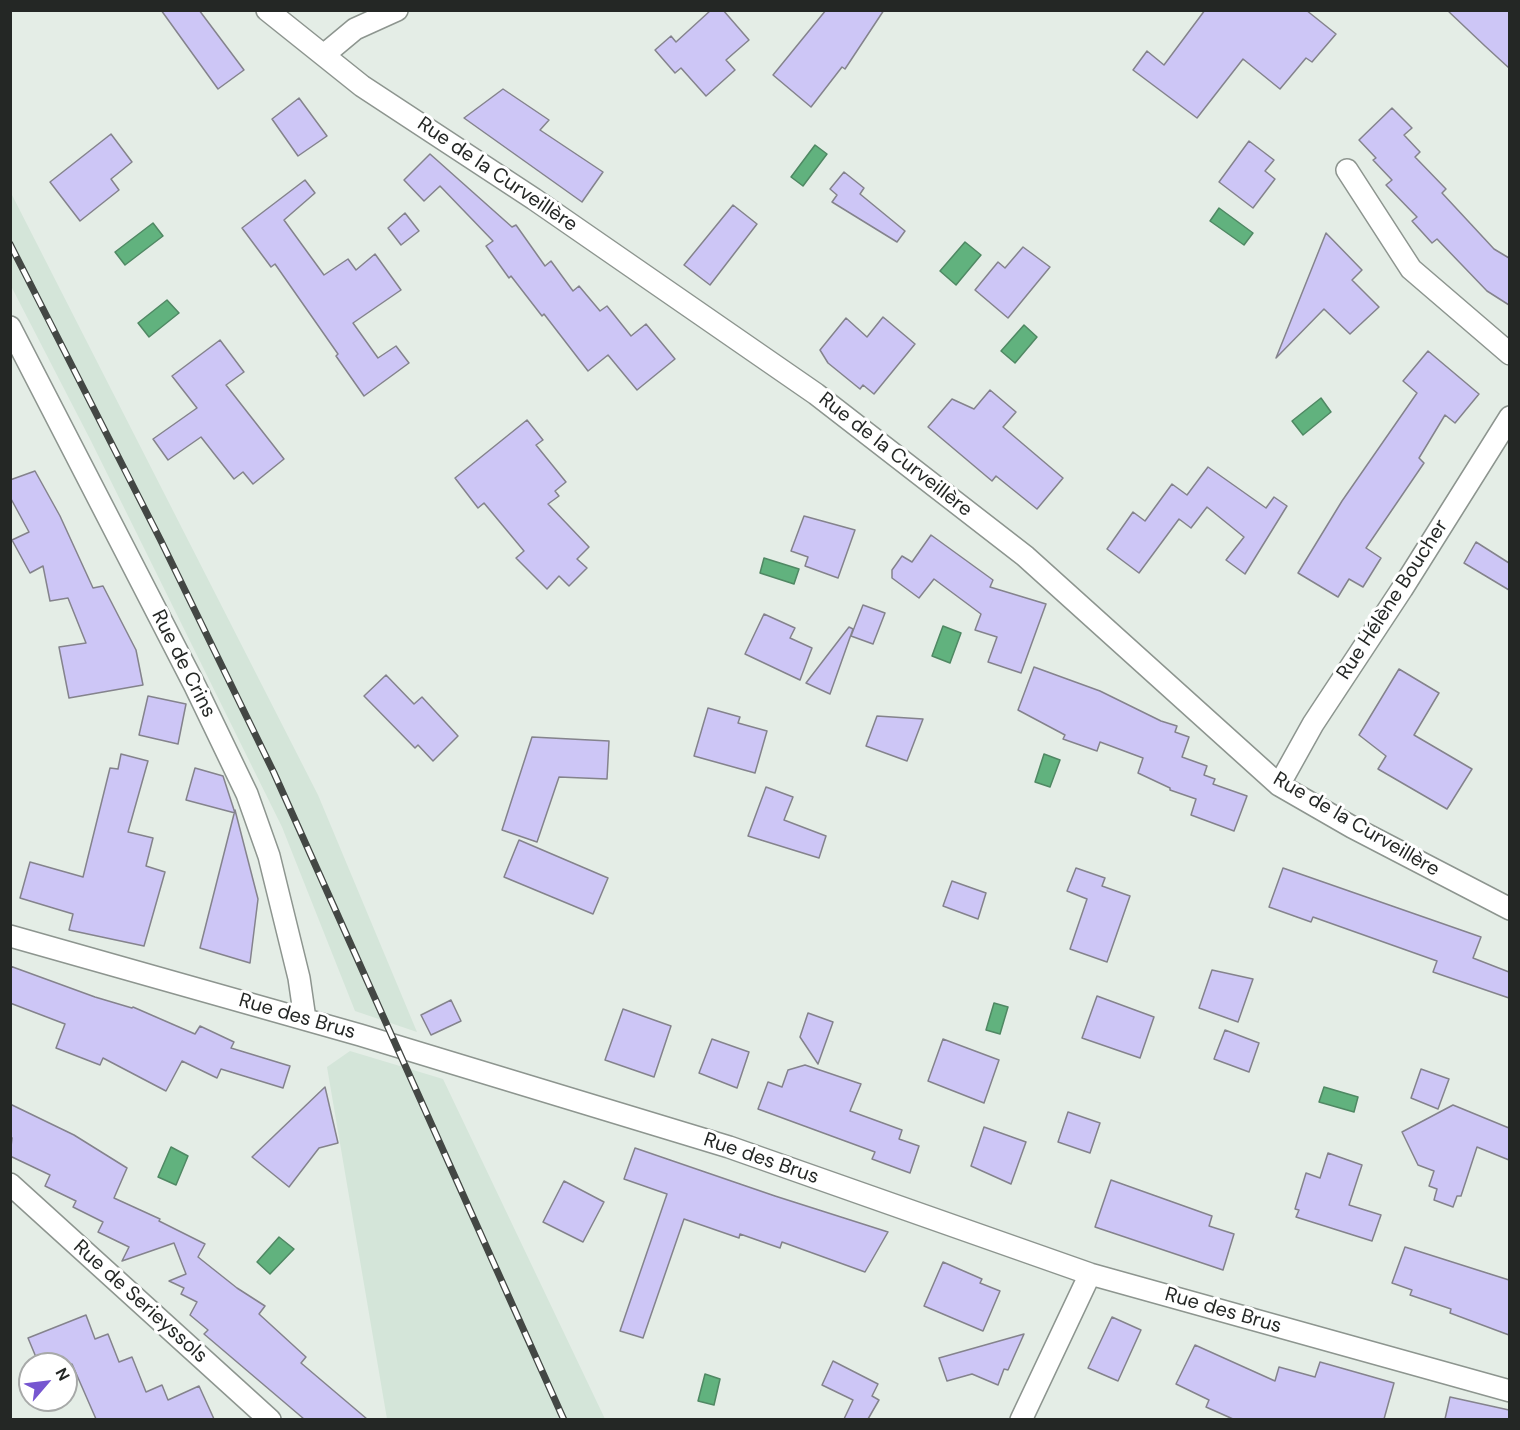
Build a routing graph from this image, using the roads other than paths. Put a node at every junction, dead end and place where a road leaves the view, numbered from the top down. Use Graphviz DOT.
graph roads {
  1 [pos="267,10"];
  2 [pos="397,10"];
  3 [pos="325,54"];
  4 [pos="1347,170"];
  5 [pos="10,327"];
  6 [pos="1509,354"];
  7 [pos="1509,417"];
  8 [pos="1279,785"];
  9 [pos="1509,909"];
  10 [pos="10,936"];
  11 [pos="305,1019"];
  12 [pos="10,1184"];
  13 [pos="1090,1274"];
  14 [pos="1509,1391"];
  15 [pos="270,1419"];
  16 [pos="1021,1419"];
  1 -- 3 [label="street, Rue de la Curveillère"];
  2 -- 3 [label="street"];
  3 -- 8 [label="street, Rue de la Curveillère"];
  4 -- 6 [label="street"];
  5 -- 11 [label="street, Rue de Crins"];
  7 -- 8 [label="street, Rue Hélène Boucher"];
  8 -- 9 [label="street, Rue de la Curveillère"];
  10 -- 11 [label="street, Rue des Brus"];
  11 -- 13 [label="street, Rue des Brus"];
  12 -- 15 [label="street, Rue de Serieyssols"];
  13 -- 14 [label="street, Rue des Brus"];
  13 -- 16 [label="street"];
}
